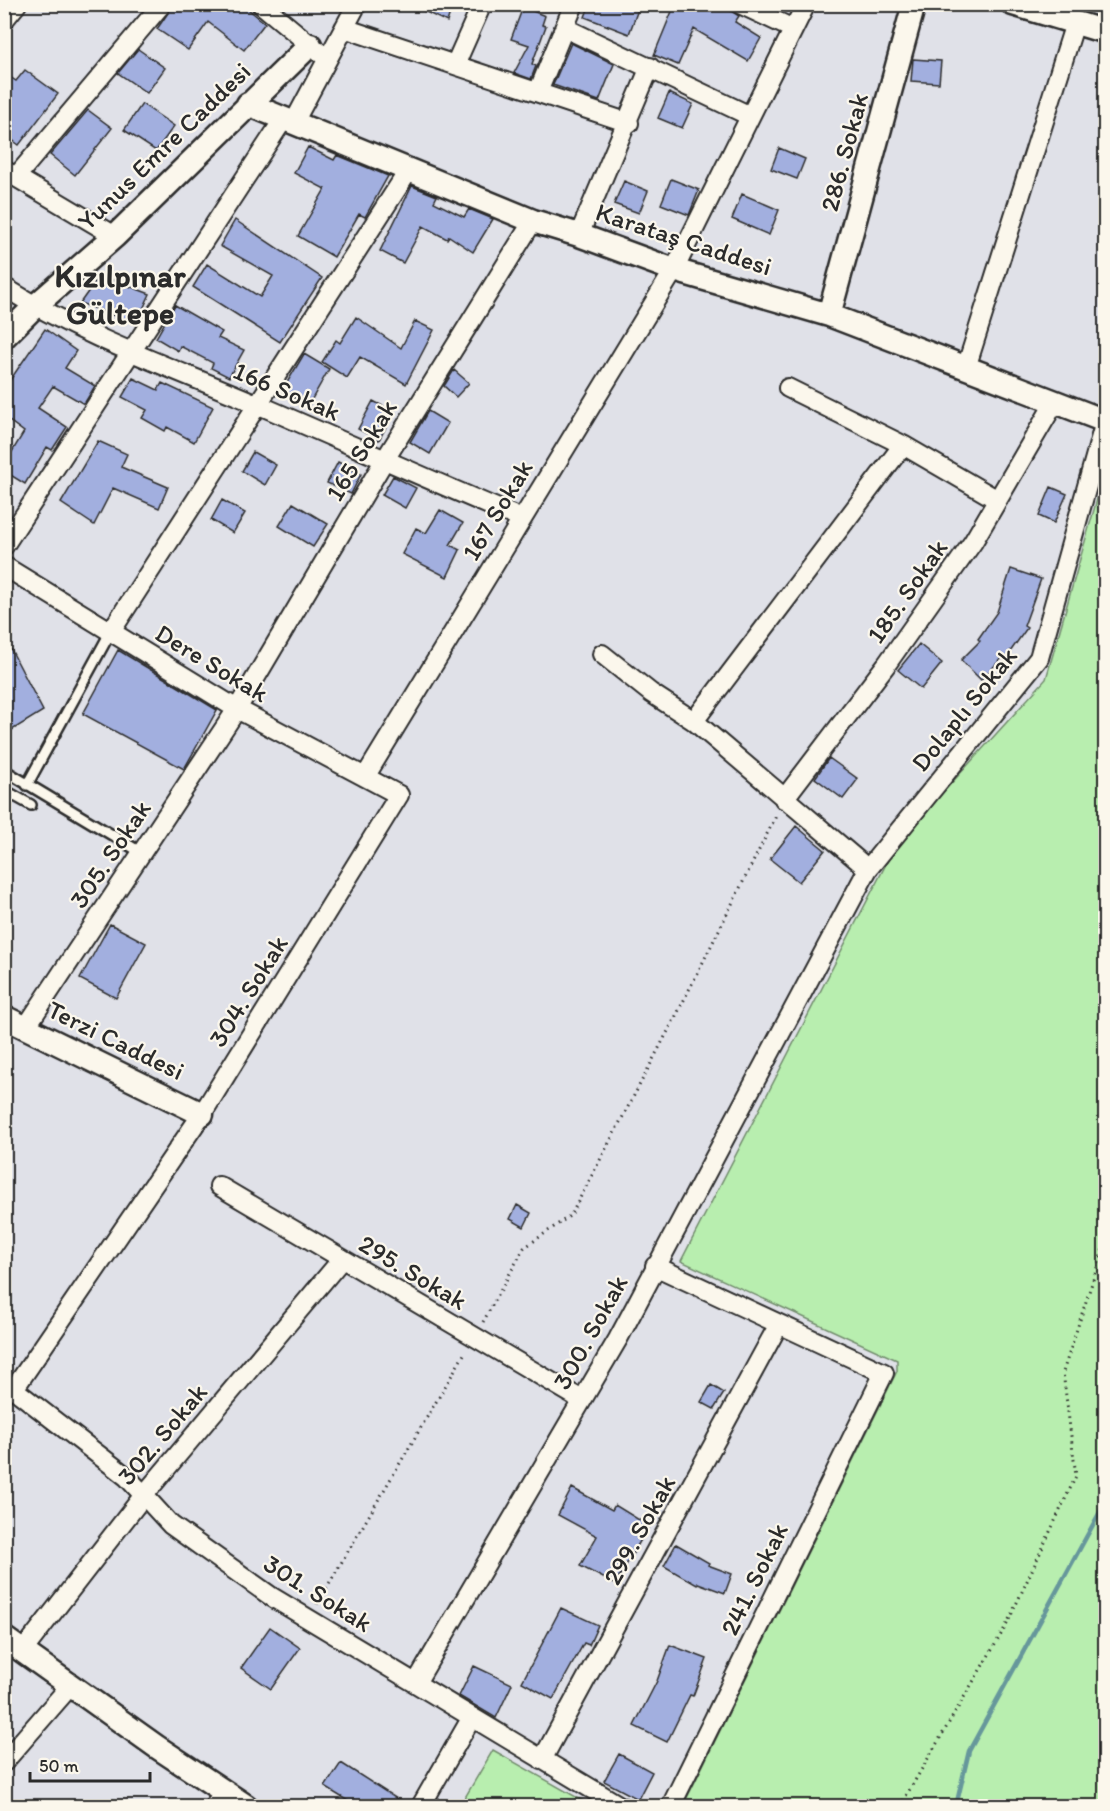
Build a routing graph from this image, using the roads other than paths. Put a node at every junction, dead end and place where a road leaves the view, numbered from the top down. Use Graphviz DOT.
graph roads {
  1 [pos="17,4"];
  2 [pos="162,4"];
  3 [pos="261,4"];
  4 [pos="357,4"];
  5 [pos="482,4"];
  6 [pos="574,4"];
  7 [pos="740,4"];
  8 [pos="806,4"];
  9 [pos="914,4"];
  10 [pos="1013,4"];
  11 [pos="4,20"];
  12 [pos="1075,23"];
  13 [pos="344,28"];
  14 [pos="565,28"];
  15 [pos="793,29"];
  16 [pos="1106,32"];
  17 [pos="319,52"];
  18 [pos="455,65"];
  19 [pos="650,67"];
  20 [pos="538,92"];
  21 [pos="248,104"];
  22 [pos="750,116"];
  23 [pos="288,122"];
  24 [pos="629,123"];
  25 [pos="409,170"];
  26 [pos="10,173"];
  27 [pos="534,221"];
  28 [pos="579,234"];
  29 [pos="115,236"];
  30 [pos="674,270"];
  31 [pos="4,287"];
  32 [pos="34,306"];
  33 [pos="829,315"];
  34 [pos="4,337"];
  35 [pos="131,354"];
  36 [pos="966,368"];
  37 [pos="788,388"];
  38 [pos="1055,402"];
  39 [pos="258,405"];
  40 [pos="1105,419"];
  41 [pos="903,445"];
  42 [pos="384,461"];
  43 [pos="996,499"];
  44 [pos="522,519"];
  45 [pos="4,546"];
  46 [pos="4,566"];
  47 [pos="110,633"];
  48 [pos="602,654"];
  49 [pos="237,709"];
  50 [pos="694,721"];
  51 [pos="4,770"];
  52 [pos="365,777"];
  53 [pos="27,785"];
  54 [pos="4,790"];
  55 [pos="399,795"];
  56 [pos="784,799"];
  57 [pos="31,806"];
  58 [pos="142,853"];
  59 [pos="868,868"];
  60 [pos="797,999"];
  61 [pos="4,1017"];
  62 [pos="26,1028"];
  63 [pos="202,1114"];
  64 [pos="219,1186"];
  65 [pos="342,1259"];
  66 [pos="655,1266"];
  67 [pos="779,1324"];
  68 [pos="9,1386"];
  69 [pos="582,1400"];
  70 [pos="144,1495"];
  71 [pos="4,1638"];
  72 [pos="26,1647"];
  73 [pos="416,1683"];
  74 [pos="71,1685"];
  75 [pos="472,1717"];
  76 [pos="542,1760"];
  77 [pos="4,1762"];
  78 [pos="219,1799"];
  79 [pos="246,1806"];
  80 [pos="421,1806"];
  81 [pos="620,1806"];
  82 [pos="671,1806"];
  1 -- 11 [label="street"];
  2 -- 26 [label="street"];
  3 -- 17 [label="street"];
  4 -- 13 [label="street"];
  5 -- 18 [label="street"];
  6 -- 14 [label="street"];
  7 -- 15 [label="street"];
  8 -- 15 [label="street, 167 Sokak"];
  9 -- 33 [label="street, 286. Sokak"];
  10 -- 12 [label="street"];
  12 -- 16 [label="street"];
  12 -- 36 [label="street"];
  13 -- 17 [label="street"];
  13 -- 18 [label="street"];
  14 -- 19 [label="street"];
  14 -- 20 [label="street"];
  15 -- 22 [label="street, 167 Sokak"];
  17 -- 21 [label="street, Yunus Emre Caddesi"];
  17 -- 23 [label="street"];
  18 -- 20 [label="street"];
  19 -- 22 [label="street"];
  19 -- 24 [label="street"];
  20 -- 24 [label="street"];
  21 -- 23 [label="street, Karataş Caddesi"];
  21 -- 29 [label="street, Yunus Emre Caddesi"];
  22 -- 30 [label="street, 167 Sokak"];
  23 -- 25 [label="street, Karataş Caddesi"];
  23 -- 35 [label="street"];
  24 -- 28 [label="street"];
  25 -- 27 [label="street, Karataş Caddesi"];
  25 -- 39 [label="street"];
  26 -- 29 [label="street"];
  27 -- 28 [label="street, Karataş Caddesi"];
  27 -- 42 [label="street, 165 Sokak"];
  28 -- 30 [label="street, Karataş Caddesi"];
  29 -- 32 [label="street, Yunus Emre Caddesi"];
  30 -- 33 [label="street, Karataş Caddesi"];
  30 -- 44 [label="street, 167 Sokak"];
  31 -- 32 [label="street, 166 Sokak"];
  32 -- 34 [label="street, Yunus Emre Caddesi"];
  32 -- 35 [label="street, 166 Sokak"];
  33 -- 36 [label="street, Karataş Caddesi"];
  35 -- 39 [label="street, 166 Sokak"];
  35 -- 45 [label="street"];
  36 -- 38 [label="street, Karataş Caddesi"];
  37 -- 41 [label="street"];
  38 -- 40 [label="street, Karataş Caddesi"];
  38 -- 43 [label="street, 185. Sokak"];
  39 -- 42 [label="street, 166 Sokak"];
  39 -- 47 [label="street"];
  40 -- 59 [label="street, Dolaplı Sokak"];
  41 -- 43 [label="street"];
  41 -- 50 [label="street"];
  42 -- 44 [label="street, 166 Sokak"];
  42 -- 49 [label="street, 165 Sokak"];
  43 -- 56 [label="street, 185. Sokak"];
  44 -- 52 [label="street, 167 Sokak"];
  46 -- 47 [label="street, Dere Sokak"];
  47 -- 49 [label="street, Dere Sokak"];
  47 -- 53 [label="lane"];
  48 -- 50 [label="street"];
  49 -- 52 [label="street, Dere Sokak"];
  49 -- 58 [label="street, 305. Sokak"];
  50 -- 56 [label="street"];
  51 -- 53 [label="lane"];
  52 -- 55 [label="street, Dere Sokak"];
  53 -- 58 [label="lane"];
  54 -- 57 [label="lane"];
  55 -- 63 [label="street, 304. Sokak"];
  56 -- 59 [label="street"];
  58 -- 62 [label="street, 305. Sokak"];
  59 -- 60 [label="street, Dolaplı Sokak"];
  60 -- 66 [label="street, 300. Sokak"];
  61 -- 62 [label="street, Terzi Caddesi"];
  62 -- 63 [label="street, Terzi Caddesi"];
  63 -- 68 [label="street, 304. Sokak"];
  64 -- 65 [label="street, 295. Sokak"];
  65 -- 69 [label="street, 295. Sokak"];
  65 -- 70 [label="street, 302. Sokak"];
  66 -- 67 [label="street"];
  66 -- 69 [label="street, 300. Sokak"];
  67 -- 76 [label="street, 299. Sokak"];
  67 -- 82 [label="street, 241. Sokak"];
  68 -- 70 [label="street, 301. Sokak"];
  69 -- 73 [label="street, 300. Sokak"];
  70 -- 72 [label="street, 302. Sokak"];
  70 -- 73 [label="street, 301. Sokak"];
  71 -- 74 [label="street"];
  73 -- 75 [label="street, 301. Sokak"];
  74 -- 77 [label="street"];
  74 -- 78 [label="street"];
  75 -- 76 [label="street, 301. Sokak"];
  75 -- 80 [label="street"];
  76 -- 81 [label="street, 301. Sokak"];
  78 -- 79 [label="street"];
}
